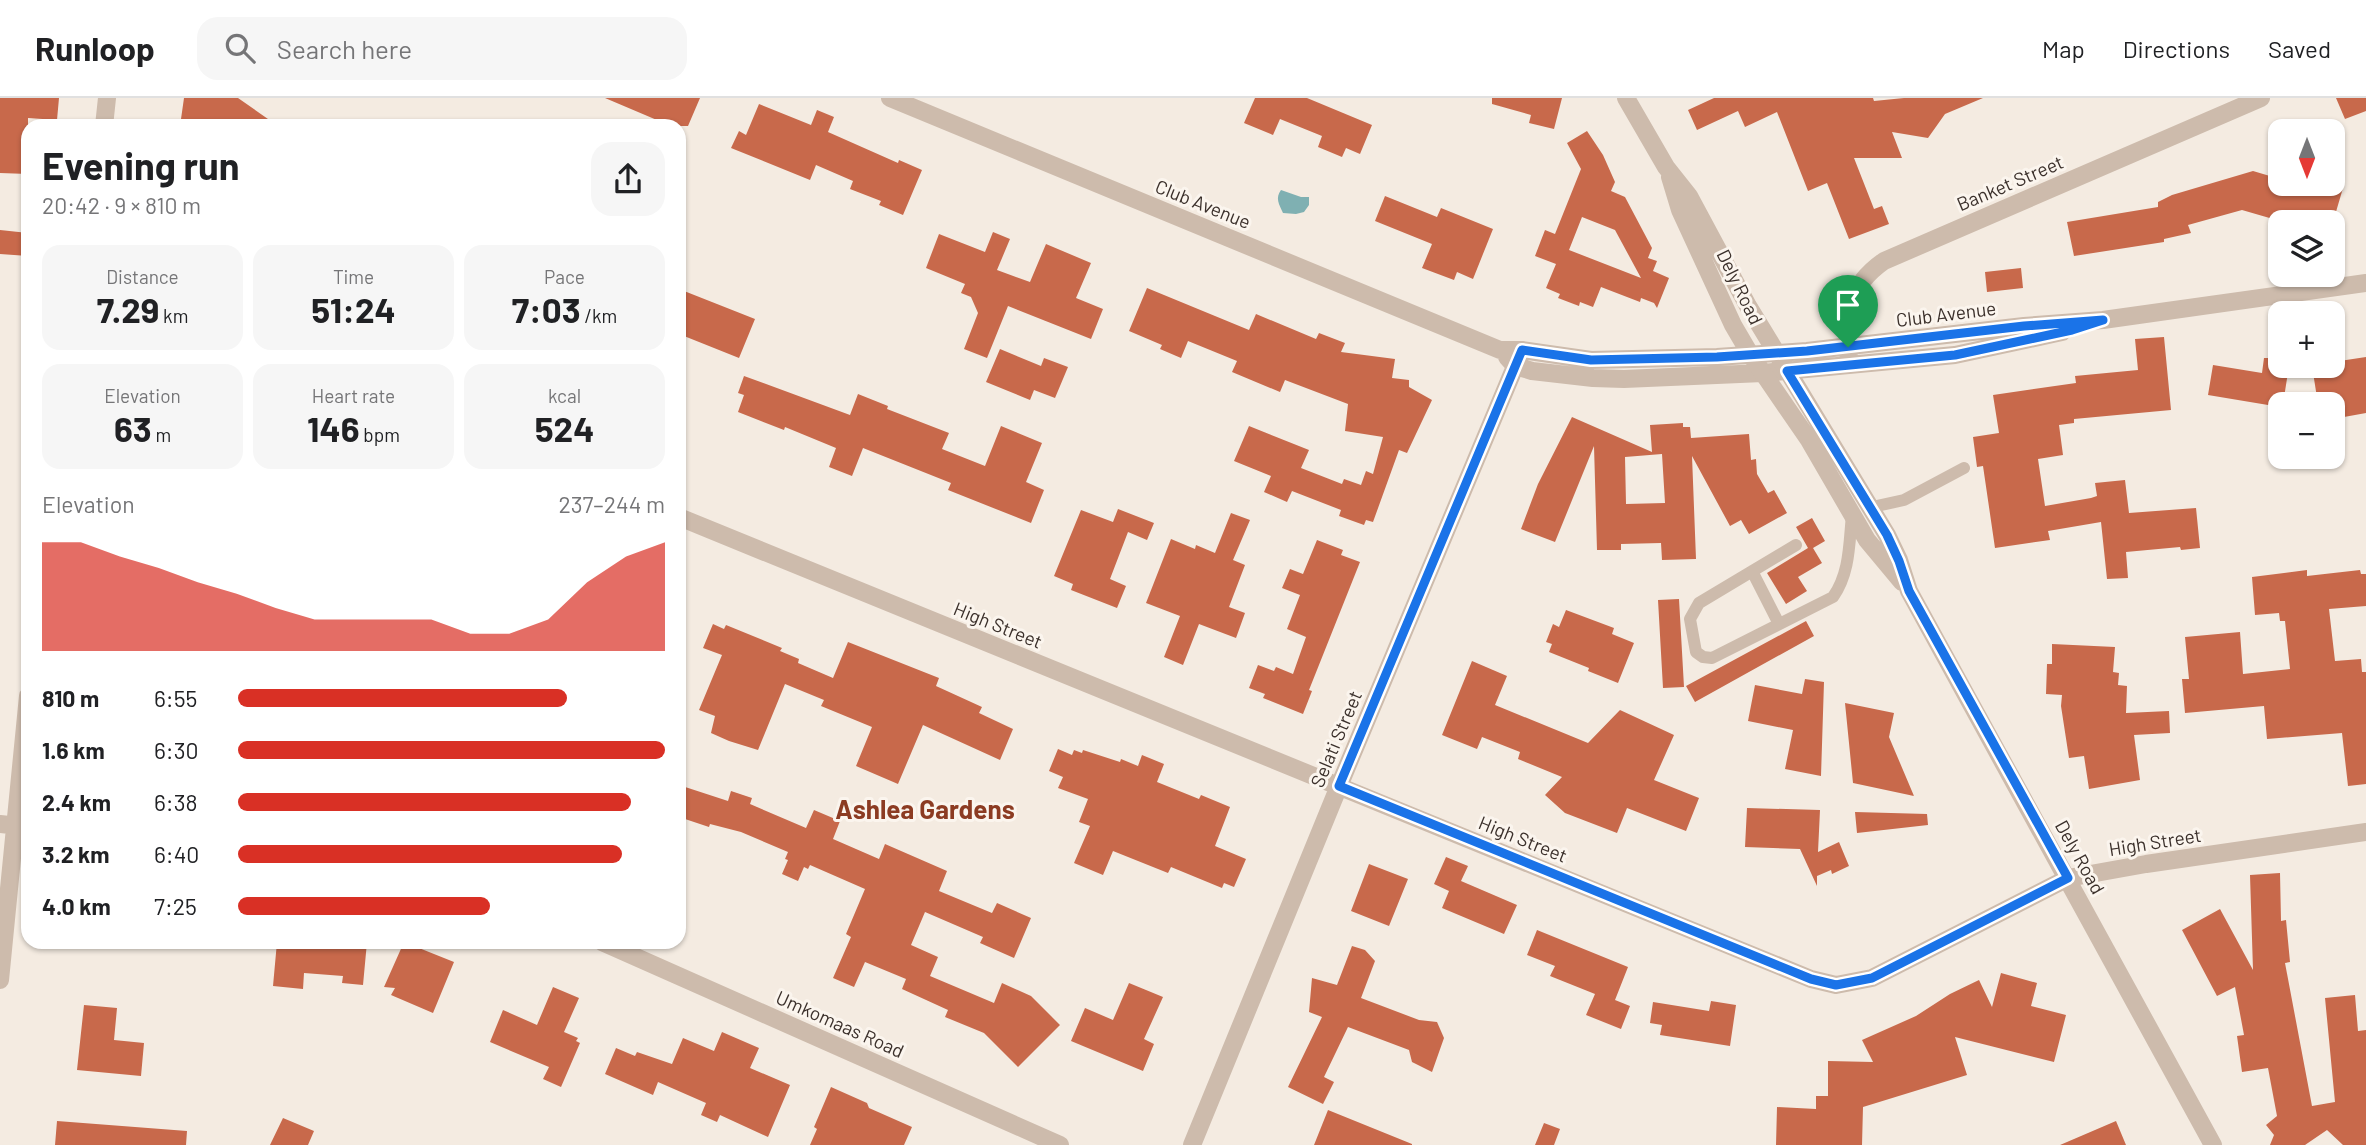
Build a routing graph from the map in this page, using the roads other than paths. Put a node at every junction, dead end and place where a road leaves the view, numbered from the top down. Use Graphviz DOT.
graph roads {
  1 [pos="107,98"];
  2 [pos="890,98"];
  3 [pos="1626,98"];
  4 [pos="2261,98"];
  5 [pos="105,119"];
  6 [pos="1666,167"];
  7 [pos="2366,283"];
  8 [pos="1776,353"];
  9 [pos="1750,354"];
  10 [pos="1849,356"];
  11 [pos="1518,358"];
  12 [pos="1787,371"];
  13 [pos="1763,373"];
  14 [pos="1964,468"];
  15 [pos="1872,507"];
  16 [pos="1852,515"];
  17 [pos="686,520"];
  18 [pos="1796,545"];
  19 [pos="1752,571"];
  20 [pos="1909,591"];
  21 [pos="1779,624"];
  22 [pos="21,760"];
  23 [pos="1339,786"];
  24 [pos="14,825"];
  25 [pos="2366,832"];
  26 [pos="2068,878"];
  27 [pos="618,949"];
  28 [pos="0,980"];
  29 [pos="1060,1145"];
  30 [pos="1192,1145"];
  31 [pos="2213,1145"];
  1 -- 5 [label="street"];
  2 -- 11 [label="street, Club Avenue"];
  3 -- 6 [label="street, Dely Road"];
  4 -- 10 [label="street, Banket Street"];
  6 -- 8 [label="street, Dely Road"];
  6 -- 9 [label="street, Dely Road"];
  7 -- 10 [label="street, Club Avenue"];
  8 -- 9 [label="street, Club Avenue"];
  8 -- 10 [label="street, Club Avenue"];
  8 -- 12 [label="street, Dely Road"];
  9 -- 11 [label="street, Club Avenue"];
  9 -- 13 [label="street, Dely Road"];
  10 -- 12 [label="street, Club Avenue"];
  11 -- 13 [label="street, Club Avenue"];
  11 -- 23 [label="street, Selati Street"];
  12 -- 13 [label="street, Club Avenue"];
  12 -- 15 [label="street, Dely Road"];
  13 -- 16 [label="street, Dely Road"];
  14 -- 15 [label="lane"];
  15 -- 20 [label="street, Dely Road"];
  16 -- 20 [label="street, Dely Road"];
  16 -- 21 [label="lane"];
  17 -- 23 [label="street, High Street"];
  18 -- 19 [label="lane"];
  19 -- 21 [label="lane"];
  19 -- 21 [label="lane"];
  20 -- 26 [label="street, Dely Road"];
  22 -- 24 [label="street"];
  23 -- 26 [label="street, High Street"];
  23 -- 30 [label="street, Selati Street"];
  24 -- 28 [label="street"];
  25 -- 26 [label="street, High Street"];
  26 -- 31 [label="street, Dely Road"];
  27 -- 29 [label="street, Umkomaas Road"];
}
